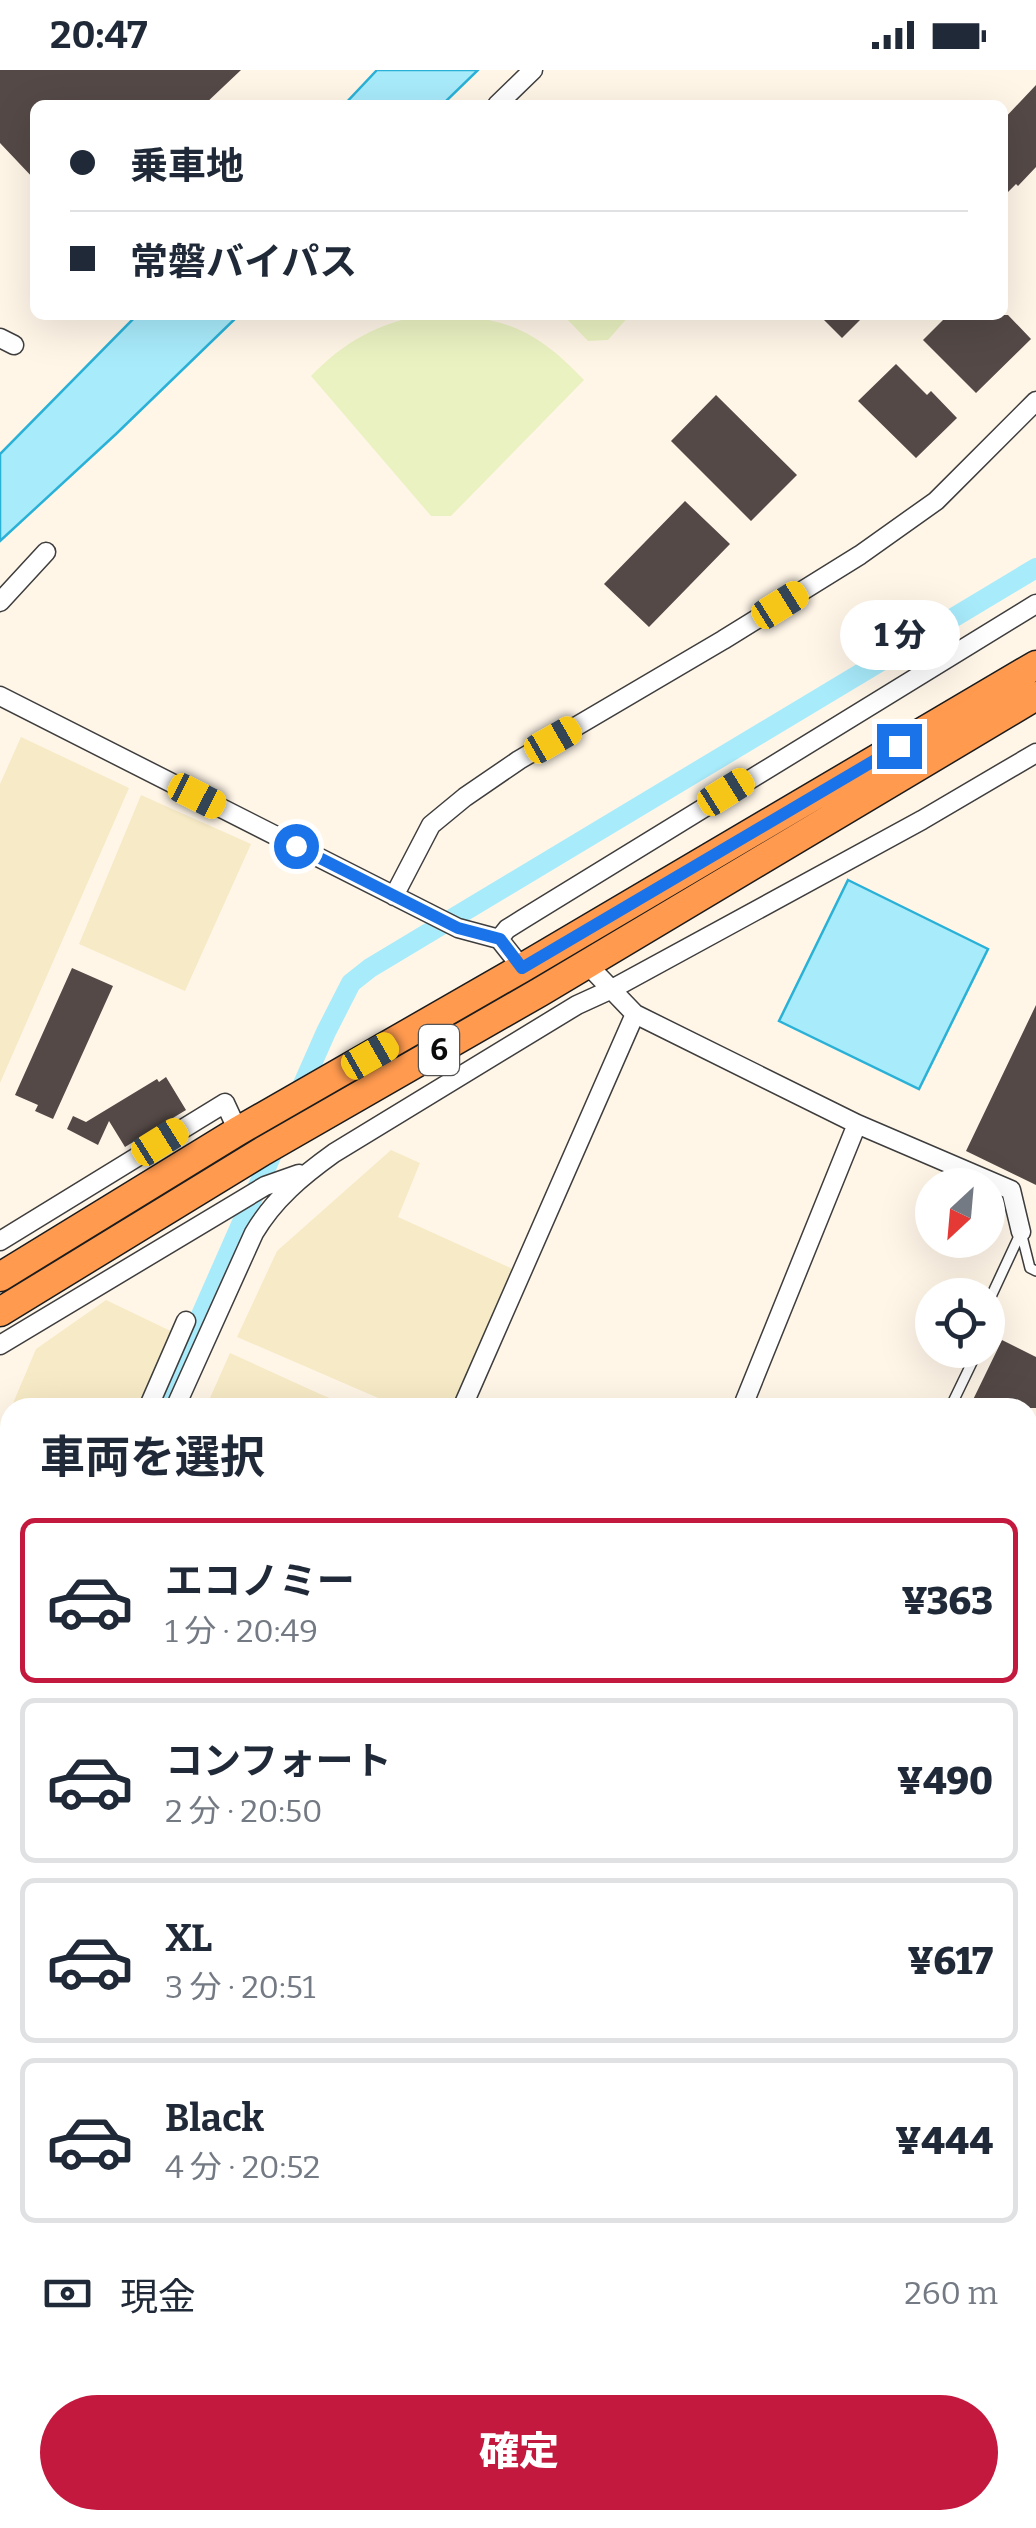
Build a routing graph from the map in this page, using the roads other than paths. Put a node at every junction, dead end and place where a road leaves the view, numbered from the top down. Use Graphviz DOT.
graph roads {
  1 [pos="533,70"];
  2 [pos="503,100"];
  3 [pos="1036,401"];
  4 [pos="46,552"];
  5 [pos="0,602"];
  6 [pos="1036,604"];
  7 [pos="1036,665"];
  8 [pos="0,696"];
  9 [pos="1036,696"];
  10 [pos="1036,753"];
  11 [pos="394,896"];
  12 [pos="500,939"];
  13 [pos="586,962"];
  14 [pos="522,968"];
  15 [pos="612,989"];
  16 [pos="635,1014"];
  17 [pos="856,1124"];
  18 [pos="238,1131"];
  19 [pos="311,1169"];
  20 [pos="1021,1232"];
  21 [pos="0,1241"];
  22 [pos="1036,1270"];
  23 [pos="0,1276"];
  24 [pos="1000,1278"];
  25 [pos="0,1312"];
  26 [pos="186,1321"];
  27 [pos="0,1345"];
  28 [pos="969,1368"];
  29 [pos="152,1398"];
  30 [pos="180,1398"];
  31 [pos="466,1398"];
  32 [pos="746,1398"];
  33 [pos="955,1398"];
  1 -- 2 [label="street"];
  3 -- 11 [label="street"];
  4 -- 5 [label="street"];
  6 -- 12 [label="street"];
  7 -- 14 [label="highway, 6"];
  8 -- 11 [label="street"];
  9 -- 13 [label="highway, 6"];
  10 -- 15 [label="street"];
  11 -- 12 [label="street"];
  12 -- 14 [label="street"];
  13 -- 15 [label="street"];
  13 -- 25 [label="highway, 6"];
  14 -- 18 [label="highway, 6"];
  15 -- 16 [label="street"];
  15 -- 19 [label="street"];
  16 -- 17 [label="street"];
  16 -- 31 [label="street"];
  17 -- 20 [label="street"];
  17 -- 32 [label="street"];
  18 -- 21 [label="street"];
  18 -- 23 [label="highway, 6"];
  19 -- 27 [label="street"];
  19 -- 30 [label="street"];
  20 -- 22 [label="lane"];
  20 -- 24 [label="lane"];
  26 -- 29 [label="street"];
  28 -- 33 [label="lane"];
}
